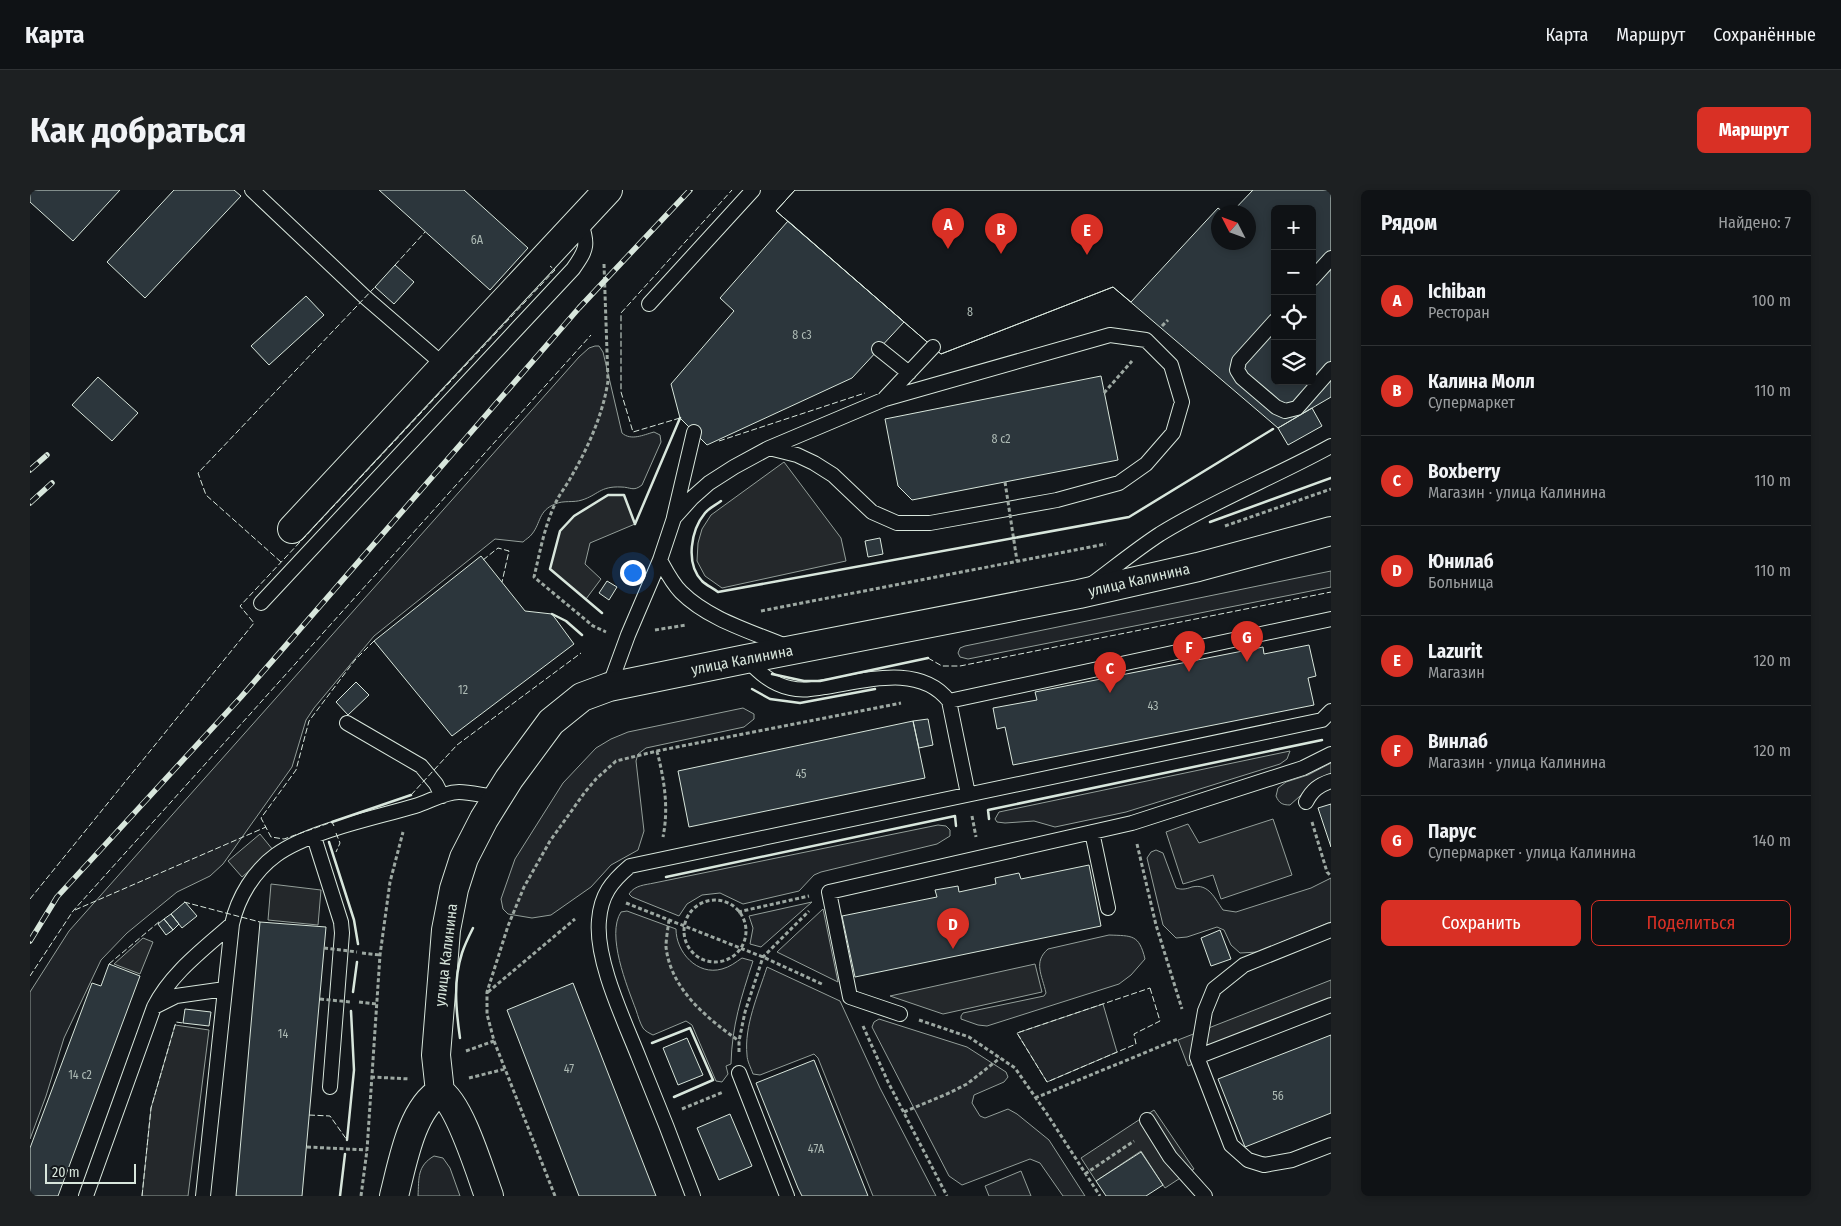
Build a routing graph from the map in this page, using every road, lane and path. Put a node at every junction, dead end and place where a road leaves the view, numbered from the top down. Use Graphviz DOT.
graph roads {
  1 [pos="252,190"];
  2 [pos="608,190"];
  3 [pos="753,190"];
  4 [pos="580,220"];
  5 [pos="1331,258"];
  6 [pos="604,260"];
  7 [pos="1316,275"];
  8 [pos="649,304"];
  9 [pos="1271,325"];
  10 [pos="933,348"];
  11 [pos="879,349"];
  12 [pos="445,366"];
  13 [pos="1331,369"];
  14 [pos="909,373"];
  15 [pos="884,399"];
  16 [pos="694,432"];
  17 [pos="1331,446"];
  18 [pos="769,448"];
  19 [pos="1005,482"];
  20 [pos="1331,489"];
  21 [pos="674,518"];
  22 [pos="1220,528"];
  23 [pos="292,529"];
  24 [pos="1331,531"];
  25 [pos="1112,543"];
  26 [pos="660,560"];
  27 [pos="1017,561"];
  28 [pos="1079,594"];
  29 [pos="261,603"];
  30 [pos="722,619"];
  31 [pos="1331,619"];
  32 [pos="628,635"];
  33 [pos="793,649"];
  34 [pos="746,659"];
  35 [pos="609,687"];
  36 [pos="946,697"];
  37 [pos="1331,711"];
  38 [pos="347,723"];
  39 [pos="657,751"];
  40 [pos="1331,754"];
  41 [pos="1331,781"];
  42 [pos="968,794"];
  43 [pos="442,796"];
  44 [pos="496,797"];
  45 [pos="1306,802"];
  46 [pos="417,805"];
  47 [pos="1132,823"];
  48 [pos="1092,832"];
  49 [pos="314,836"];
  50 [pos="658,859"];
  51 [pos="1331,876"];
  52 [pos="829,892"];
  53 [pos="604,895"];
  54 [pos="1108,908"];
  55 [pos="738,912"];
  56 [pos="653,913"];
  57 [pos="669,920"];
  58 [pos="232,924"];
  59 [pos="684,926"];
  60 [pos="1331,930"];
  61 [pos="324,948"];
  62 [pos="741,948"];
  63 [pos="380,955"];
  64 [pos="763,957"];
  65 [pos="225,989"];
  66 [pos="487,992"];
  67 [pos="850,997"];
  68 [pos="320,999"];
  69 [pos="377,1004"];
  70 [pos="1331,1005"];
  71 [pos="154,1007"];
  72 [pos="900,1014"];
  73 [pos="1178,1040"];
  74 [pos="494,1041"];
  75 [pos="739,1041"];
  76 [pos="463,1052"];
  77 [pos="1197,1057"];
  78 [pos="1000,1058"];
  79 [pos="505,1069"];
  80 [pos="739,1073"];
  81 [pos="470,1077"];
  82 [pos="330,1087"];
  83 [pos="440,1092"];
  84 [pos="1035,1098"];
  85 [pos="903,1112"];
  86 [pos="663,1117"];
  87 [pos="1150,1125"];
  88 [pos="1331,1145"];
  89 [pos="307,1147"];
  90 [pos="367,1150"];
  91 [pos="1085,1174"];
  92 [pos="86,1196"];
  93 [pos="203,1196"];
  94 [pos="361,1196"];
  95 [pos="394,1196"];
  96 [pos="489,1196"];
  97 [pos="555,1196"];
  98 [pos="694,1196"];
  99 [pos="787,1196"];
  100 [pos="947,1196"];
  101 [pos="1100,1196"];
  102 [pos="1205,1196"];
  1 -- 12 [label="lane"];
  2 -- 4 [label="main road"];
  3 -- 8 [label="lane"];
  4 -- 12 [label="main road"];
  4 -- 29 [label="lane"];
  5 -- 7 [label="lane"];
  6 -- 32 [label="path"];
  9 -- 13 [label="lane"];
  10 -- 14 [label="lane"];
  11 -- 14 [label="lane"];
  12 -- 23 [label="main road"];
  14 -- 15 [label="lane"];
  15 -- 18 [label="lane"];
  15 -- 18 [label="lane"];
  16 -- 21 [label="lane"];
  17 -- 28 [label="lane"];
  18 -- 21 [label="lane"];
  19 -- 27 [label="path, bridge"];
  20 -- 22 [label="path"];
  21 -- 26 [label="lane"];
  24 -- 28 [label="main road, улица Калинина"];
  25 -- 27 [label="path"];
  26 -- 30 [label="lane"];
  26 -- 32 [label="lane"];
  27 -- 30 [label="path"];
  28 -- 33 [label="main road, улица Калинина"];
  30 -- 32 [label="path"];
  30 -- 33 [label="lane"];
  31 -- 36 [label="lane"];
  32 -- 35 [label="lane"];
  33 -- 34 [label="main road, улица Калинина"];
  34 -- 35 [label="main road, улица Калинина"];
  34 -- 36 [label="lane"];
  35 -- 44 [label="main road, улица Калинина"];
  36 -- 39 [label="path"];
  36 -- 42 [label="lane"];
  37 -- 42 [label="lane"];
  38 -- 43 [label="lane"];
  39 -- 50 [label="path"];
  39 -- 66 [label="path"];
  40 -- 47 [label="lane"];
  41 -- 45 [label="lane"];
  42 -- 50 [label="lane"];
  43 -- 44 [label="lane"];
  43 -- 46 [label="lane"];
  44 -- 83 [label="main road, улица Калинина"];
  45 -- 51 [label="path"];
  46 -- 49 [label="lane"];
  46 -- 63 [label="path"];
  47 -- 48 [label="lane"];
  47 -- 77 [label="path"];
  48 -- 52 [label="lane"];
  48 -- 54 [label="lane"];
  49 -- 58 [label="lane"];
  49 -- 82 [label="lane"];
  50 -- 53 [label="lane"];
  52 -- 55 [label="path"];
  52 -- 64 [label="path"];
  52 -- 67 [label="lane"];
  53 -- 66 [label="path"];
  53 -- 86 [label="lane"];
  55 -- 59 [label="path"];
  55 -- 62 [label="path"];
  56 -- 57 [label="path"];
  57 -- 59 [label="path"];
  57 -- 75 [label="path"];
  58 -- 65 [label="lane"];
  58 -- 71 [label="lane"];
  59 -- 62 [label="path"];
  59 -- 62 [label="path"];
  60 -- 77 [label="lane"];
  61 -- 63 [label="path, bridge"];
  62 -- 64 [label="path"];
  63 -- 69 [label="path"];
  64 -- 67 [label="path"];
  64 -- 75 [label="path"];
  65 -- 71 [label="lane"];
  65 -- 93 [label="lane"];
  66 -- 74 [label="path"];
  67 -- 72 [label="lane"];
  67 -- 85 [label="path"];
  68 -- 69 [label="path, bridge"];
  69 -- 90 [label="path"];
  70 -- 77 [label="lane"];
  71 -- 92 [label="lane"];
  72 -- 78 [label="path"];
  73 -- 84 [label="path"];
  74 -- 76 [label="path"];
  74 -- 79 [label="path"];
  75 -- 80 [label="path"];
  77 -- 88 [label="lane"];
  78 -- 84 [label="path"];
  78 -- 85 [label="path"];
  79 -- 81 [label="path"];
  79 -- 97 [label="path"];
  80 -- 86 [label="path"];
  80 -- 99 [label="lane"];
  83 -- 95 [label="main road"];
  83 -- 96 [label="main road"];
  84 -- 91 [label="path"];
  85 -- 100 [label="path"];
  86 -- 98 [label="lane"];
  87 -- 91 [label="path"];
  87 -- 102 [label="lane"];
  89 -- 90 [label="path"];
  90 -- 94 [label="path"];
  91 -- 101 [label="path"];
}
